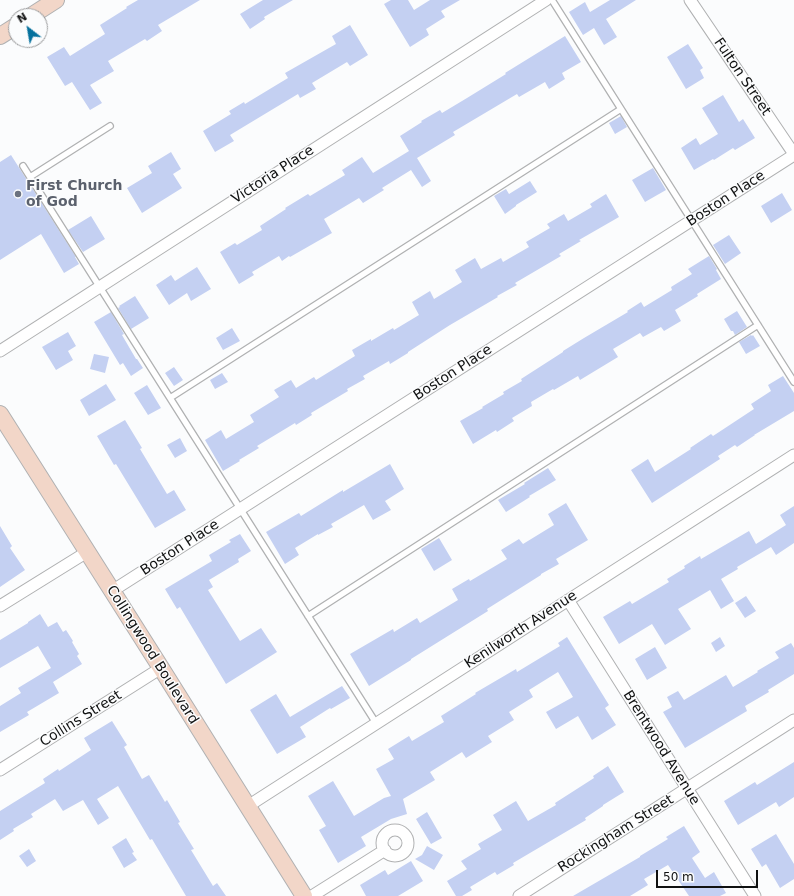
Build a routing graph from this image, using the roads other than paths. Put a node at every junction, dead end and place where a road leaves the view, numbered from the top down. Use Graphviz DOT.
graph roads {
  1 [pos="56,0"];
  2 [pos="546,0"];
  3 [pos="552,0"];
  4 [pos="690,0"];
  5 [pos="44,8"];
  6 [pos="621,109"];
  7 [pos="110,126"];
  8 [pos="794,154"];
  9 [pos="23,166"];
  10 [pos="30,177"];
  11 [pos="692,221"];
  12 [pos="100,287"];
  13 [pos="758,325"];
  14 [pos="0,351"];
  15 [pos="794,382"];
  16 [pos="170,398"];
  17 [pos="0,414"];
  18 [pos="794,454"];
  19 [pos="240,509"];
  20 [pos="87,552"];
  21 [pos="112,591"];
  22 [pos="568,600"];
  23 [pos="0,606"];
  24 [pos="308,616"];
  25 [pos="161,668"];
  26 [pos="794,720"];
  27 [pos="376,723"];
  28 [pos="0,770"];
  29 [pos="687,789"];
  30 [pos="248,806"];
  31 [pos="385,850"];
  32 [pos="304,896"];
  33 [pos="312,896"];
  34 [pos="519,896"];
  35 [pos="755,896"];
  1 -- 5 [label="main road"];
  2 -- 12 [label="street, Victoria Place"];
  3 -- 6 [label="lane"];
  4 -- 8 [label="street, Fulton Street"];
  6 -- 11 [label="lane"];
  6 -- 16 [label="lane"];
  7 -- 10 [label="lane"];
  8 -- 11 [label="street, Boston Place"];
  9 -- 10 [label="lane"];
  10 -- 12 [label="lane"];
  11 -- 13 [label="lane"];
  11 -- 19 [label="street, Boston Place"];
  12 -- 14 [label="street, Victoria Place"];
  12 -- 16 [label="lane"];
  13 -- 15 [label="lane"];
  13 -- 24 [label="lane"];
  16 -- 19 [label="lane"];
  17 -- 20 [label="main road, Collingwood Boulevard"];
  18 -- 22 [label="street, Kenilworth Avenue"];
  19 -- 21 [label="street, Boston Place"];
  19 -- 24 [label="lane"];
  20 -- 21 [label="main road, Collingwood Boulevard"];
  20 -- 23 [label="street"];
  21 -- 25 [label="main road, Collingwood Boulevard"];
  22 -- 27 [label="street, Kenilworth Avenue"];
  22 -- 29 [label="street, Brentwood Avenue"];
  24 -- 27 [label="lane"];
  25 -- 28 [label="street, Collins Street"];
  25 -- 30 [label="main road, Collingwood Boulevard"];
  26 -- 29 [label="street, Rockingham Street"];
  27 -- 30 [label="street, Kenilworth Avenue"];
  29 -- 34 [label="street, Rockingham Street"];
  29 -- 35 [label="street, Brentwood Avenue"];
  30 -- 32 [label="main road, Collingwood Boulevard"];
  31 -- 33 [label="street"];
}
